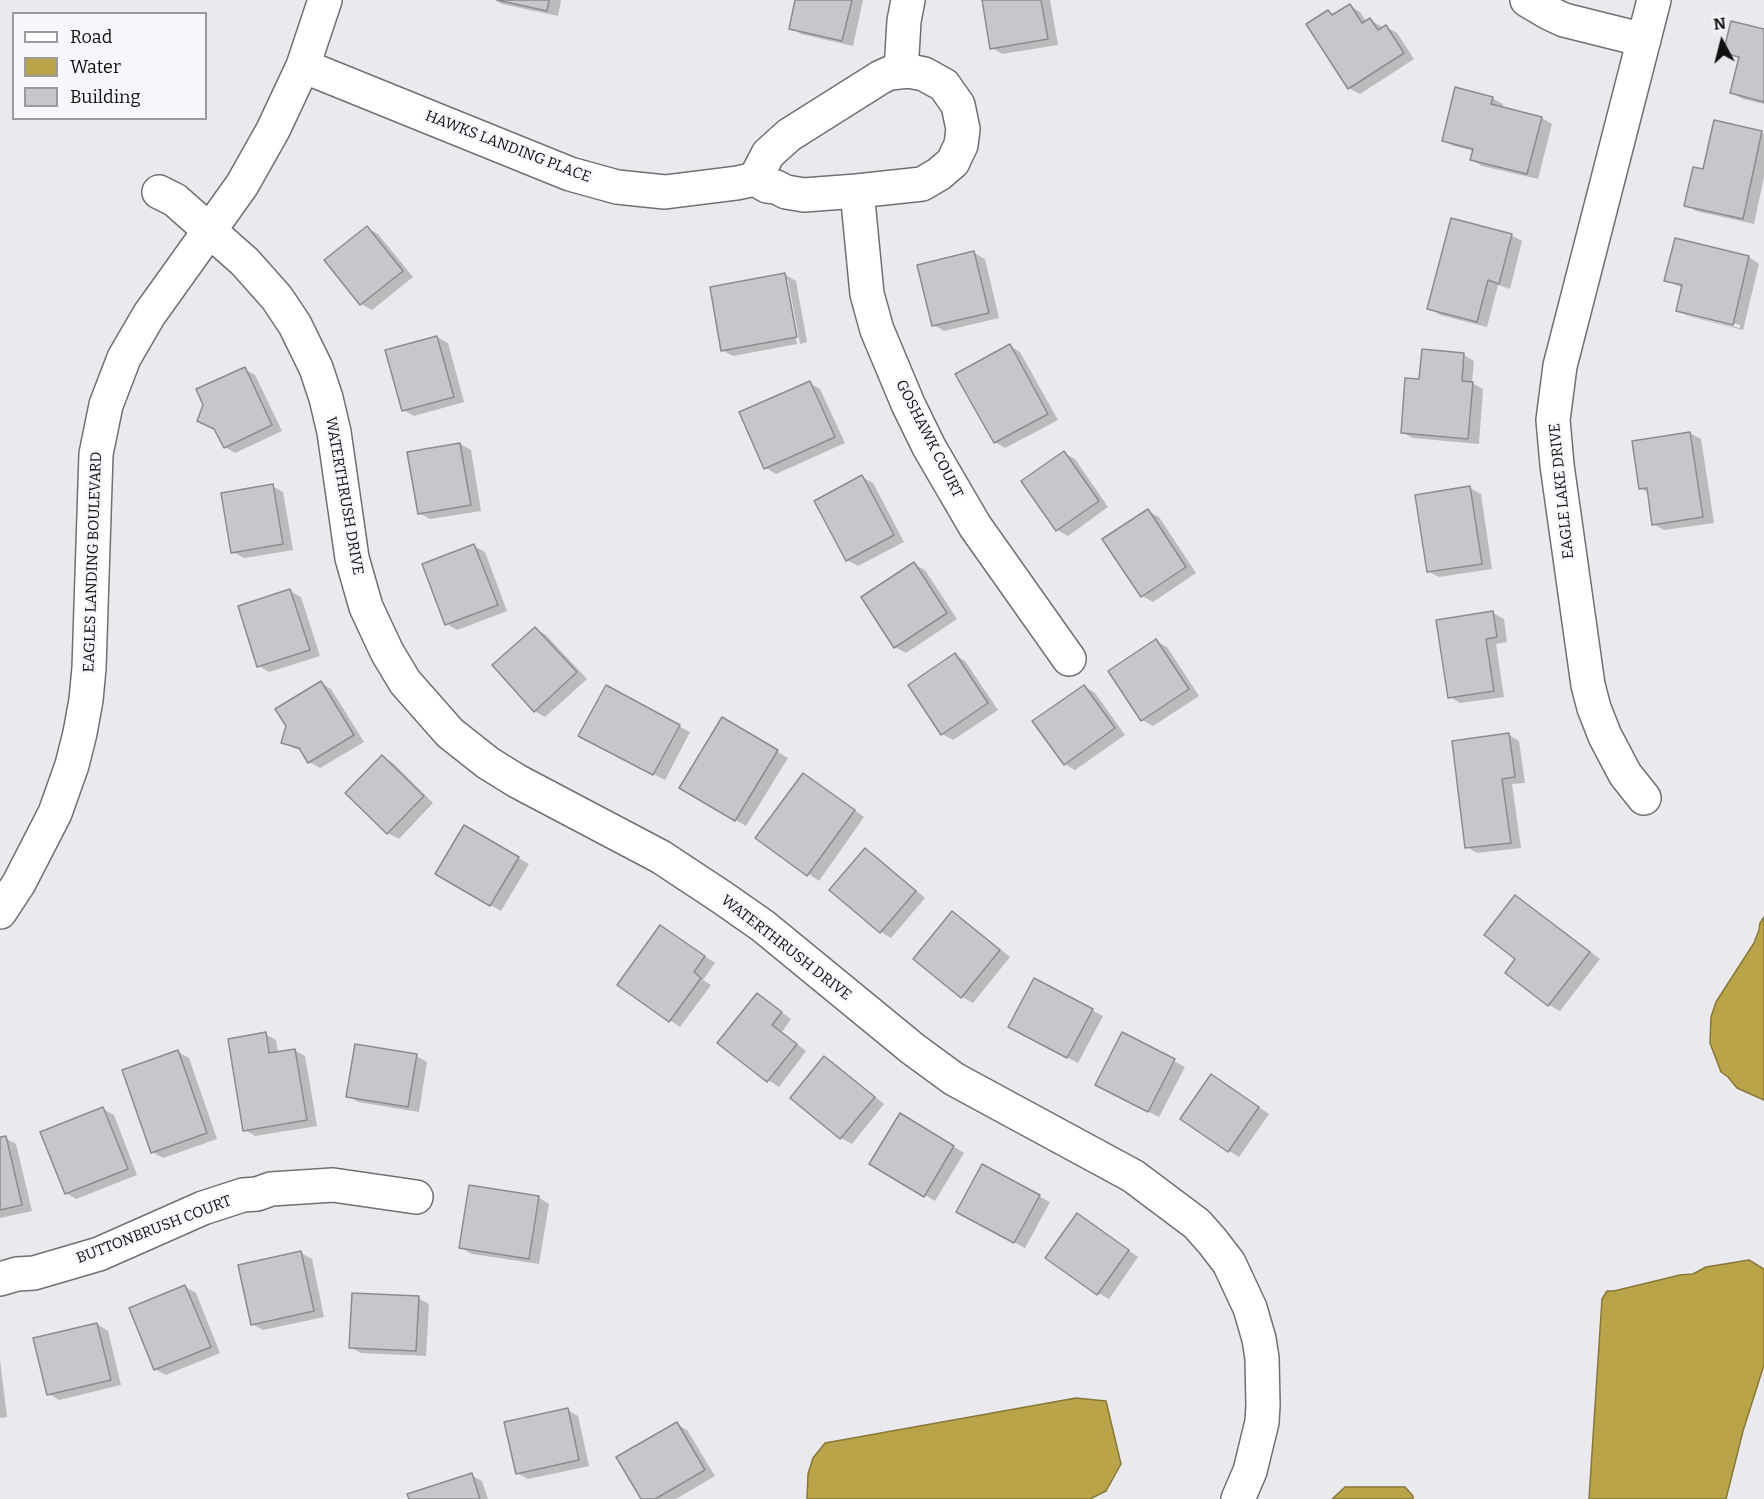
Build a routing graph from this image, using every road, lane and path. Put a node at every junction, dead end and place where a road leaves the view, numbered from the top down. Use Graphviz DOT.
graph roads {
  1 [pos="325,0"];
  2 [pos="908,0"];
  3 [pos="1527,0"];
  4 [pos="1654,0"];
  5 [pos="1644,40"];
  6 [pos="303,66"];
  7 [pos="901,72"];
  8 [pos="755,179"];
  9 [pos="857,191"];
  10 [pos="159,192"];
  11 [pos="209,231"];
  12 [pos="1069,659"];
  13 [pos="1644,798"];
  14 [pos="0,912"];
  15 [pos="416,1197"];
  16 [pos="0,1279"];
  17 [pos="1238,1499"];
  1 -- 6 [label="street, EAGLES LANDING BOULEVARD"];
  2 -- 7 [label="street"];
  3 -- 5 [label="street"];
  4 -- 5 [label="street, EAGLE LAKE DRIVE"];
  5 -- 13 [label="street, EAGLE LAKE DRIVE"];
  6 -- 8 [label="street, HAWKS LANDING PLACE"];
  6 -- 11 [label="street, EAGLES LANDING BOULEVARD"];
  7 -- 8 [label="street"];
  7 -- 9 [label="street"];
  8 -- 9 [label="street"];
  9 -- 12 [label="street, GOSHAWK COURT"];
  10 -- 11 [label="street, WATERTHRUSH DRIVE"];
  11 -- 14 [label="street, EAGLES LANDING BOULEVARD"];
  11 -- 17 [label="street, WATERTHRUSH DRIVE"];
  15 -- 16 [label="street, BUTTONBRUSH COURT"];
}
